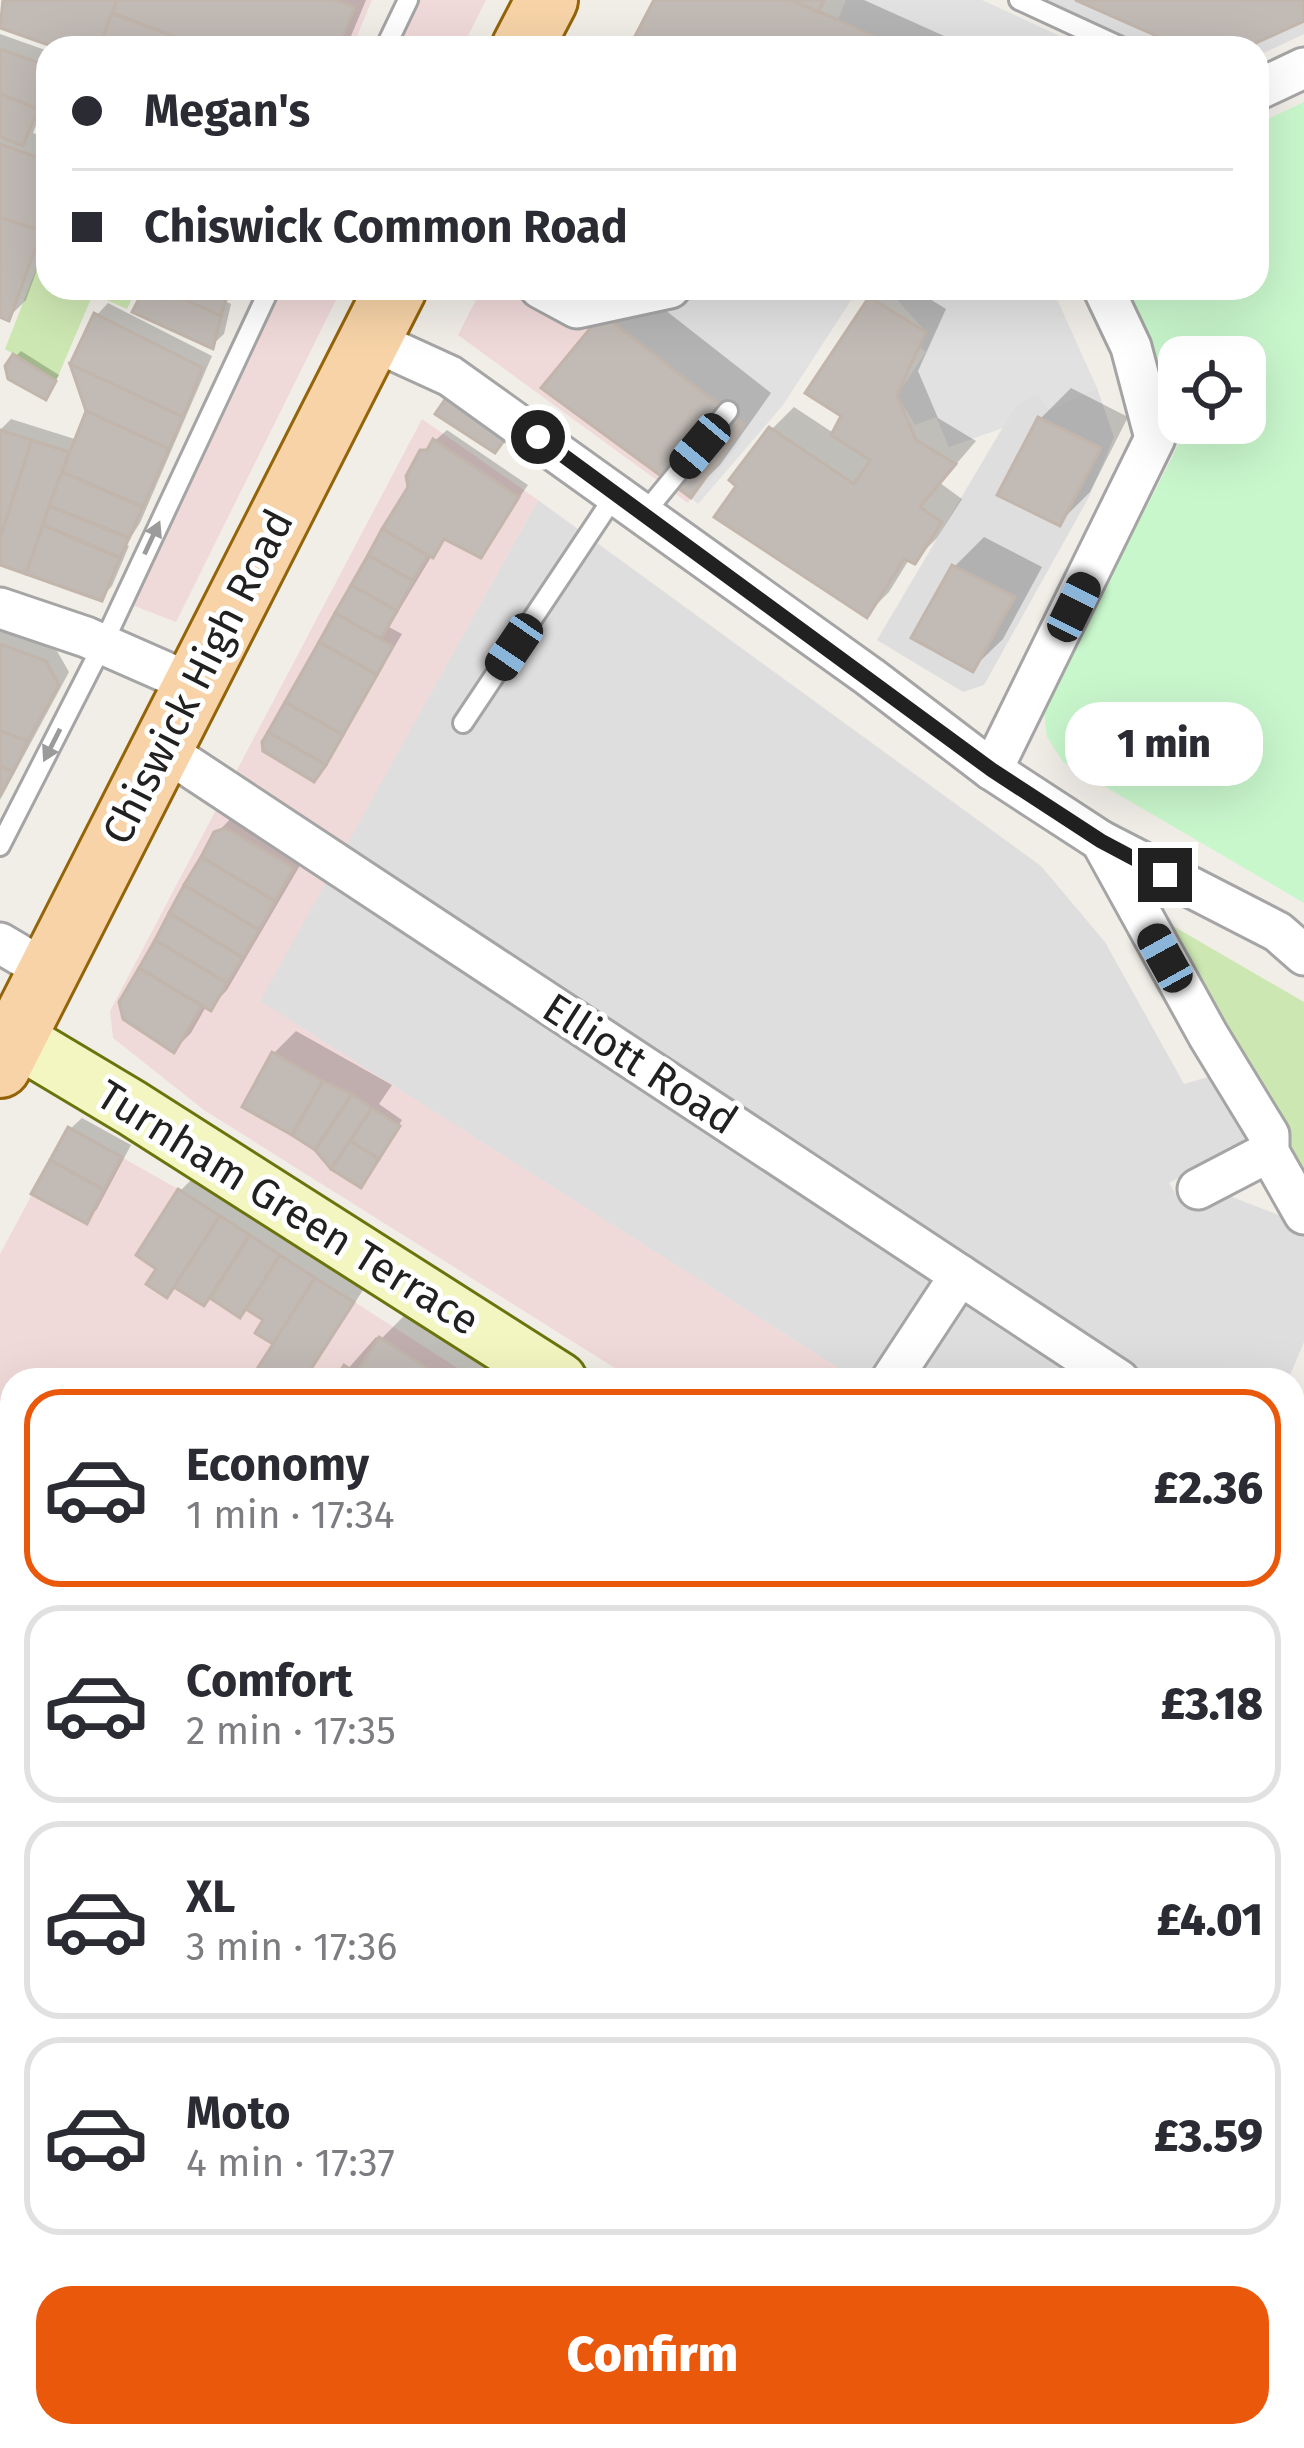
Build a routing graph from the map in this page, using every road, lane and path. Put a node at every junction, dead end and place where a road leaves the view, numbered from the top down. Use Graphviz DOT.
graph roads {
  1 [pos="408,0"];
  2 [pos="548,0"];
  3 [pos="1018,0"];
  4 [pos="391,36"];
  5 [pos="528,36"];
  6 [pos="1097,36"];
  7 [pos="1304,68"];
  8 [pos="1269,84"];
  9 [pos="264,300"];
  10 [pos="563,300"];
  11 [pos="615,300"];
  12 [pos="1109,300"];
  13 [pos="383,314"];
  14 [pos="728,411"];
  15 [pos="629,505"];
  16 [pos="0,608"];
  17 [pos="103,644"];
  18 [pos="194,684"];
  19 [pos="463,723"];
  20 [pos="161,748"];
  21 [pos="992,770"];
  22 [pos="1101,841"];
  23 [pos="0,846"];
  24 [pos="1304,955"];
  25 [pos="25,957"];
  26 [pos="8,1053"];
  27 [pos="1269,1152"];
  28 [pos="1198,1189"];
  29 [pos="1304,1214"];
  30 [pos="960,1275"];
  31 [pos="540,1368"];
  32 [pos="899,1368"];
  33 [pos="1101,1368"];
  1 -- 4 [label="lane"];
  2 -- 5 [label="main road"];
  3 -- 6 [label="lane"];
  7 -- 8 [label="street"];
  17 -- 9 [label="lane, one-way"];
  10 -- 11 [label="street"];
  12 -- 21 [label="street"];
  13 -- 15 [label="street"];
  13 -- 18 [label="main road, Chiswick High Road"];
  14 -- 15 [label="lane"];
  15 -- 19 [label="lane"];
  15 -- 21 [label="street"];
  16 -- 17 [label="street"];
  17 -- 18 [label="street"];
  17 -- 23 [label="lane, one-way"];
  18 -- 20 [label="main road, Chiswick High Road"];
  20 -- 25 [label="main road, Chiswick High Road"];
  20 -- 30 [label="street, Elliott Road"];
  21 -- 22 [label="street"];
  22 -- 24 [label="street"];
  22 -- 27 [label="street"];
  25 -- 26 [label="main road, Chiswick High Road"];
  26 -- 31 [label="main road, Turnham Green Terrace"];
  27 -- 28 [label="street"];
  27 -- 29 [label="street"];
  30 -- 32 [label="street"];
  30 -- 33 [label="street, Elliott Road"];
}
